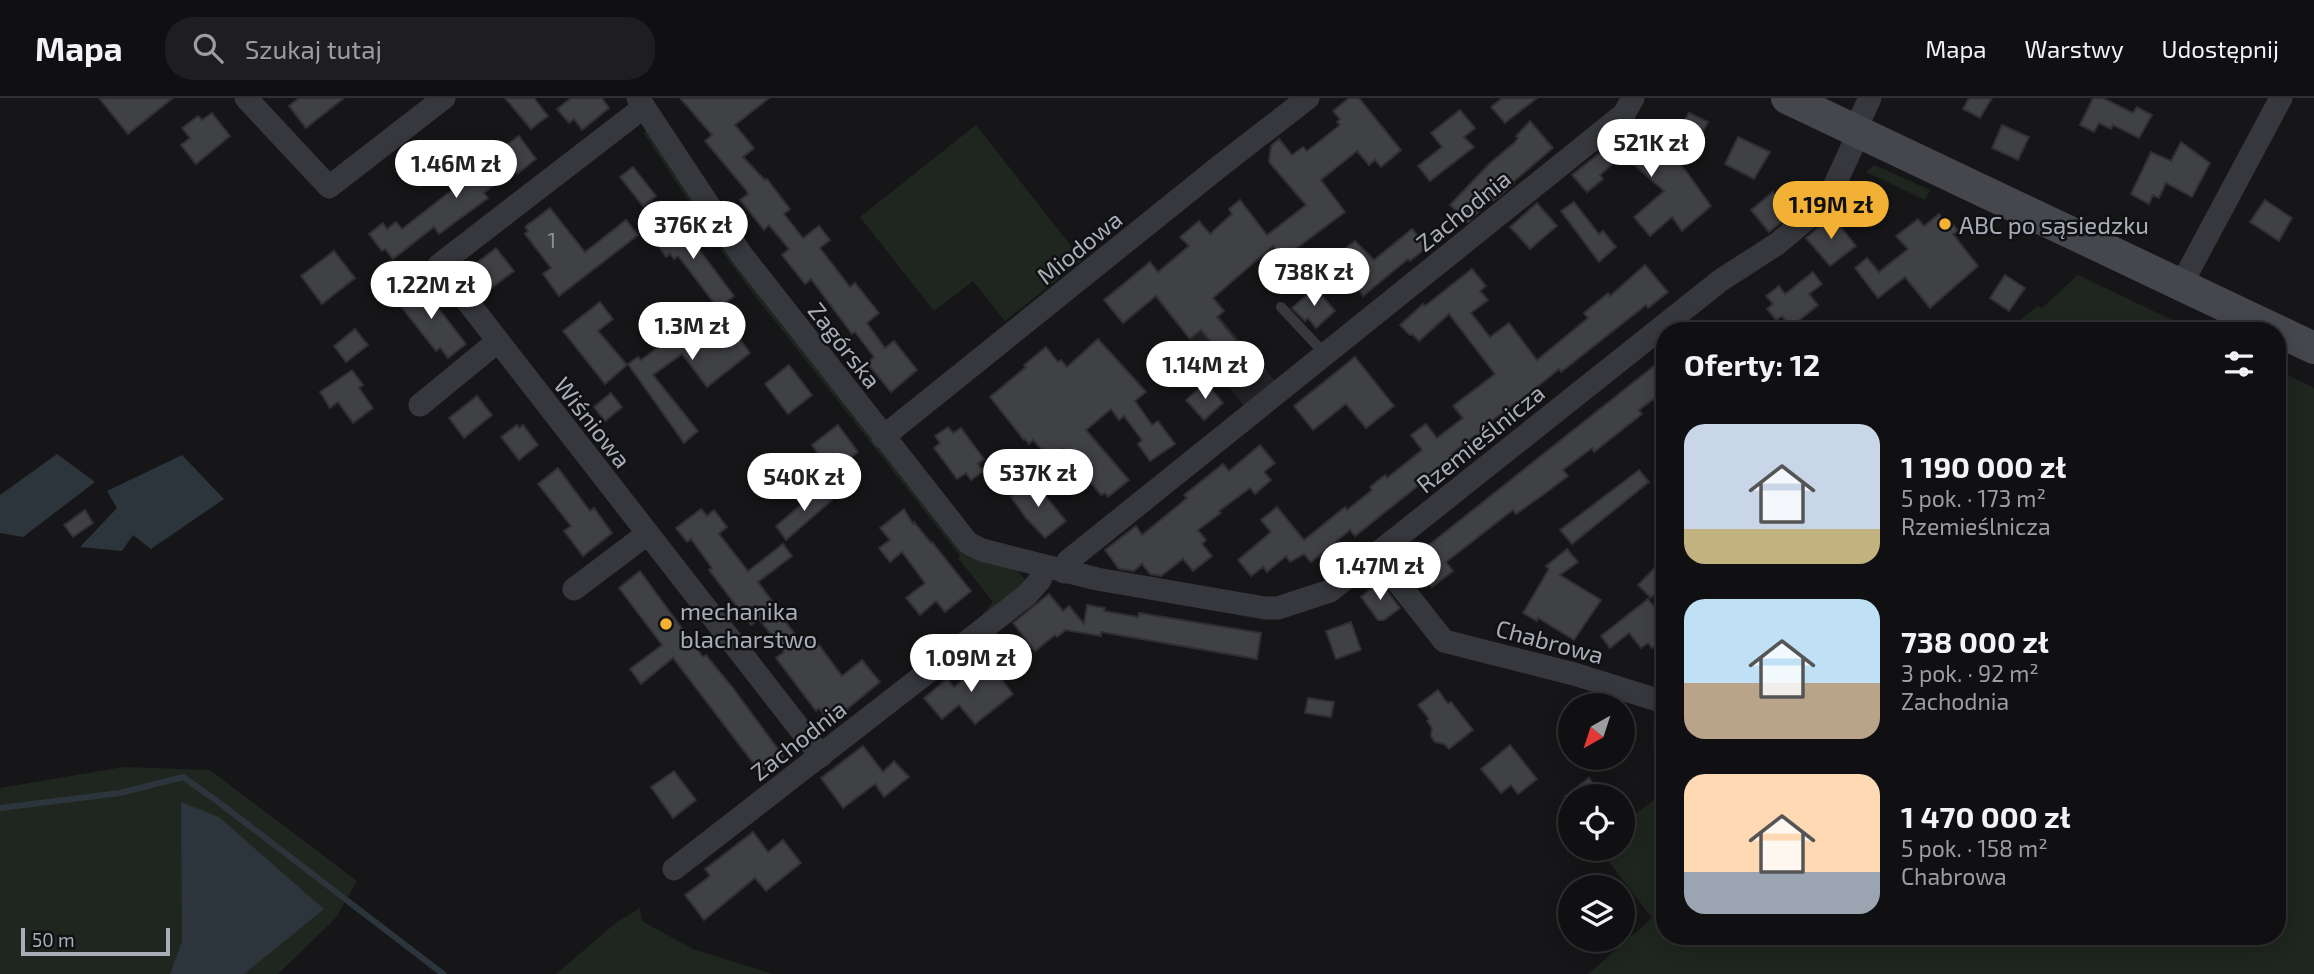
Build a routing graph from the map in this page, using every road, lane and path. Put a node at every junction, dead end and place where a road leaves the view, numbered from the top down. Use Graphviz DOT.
graph roads {
  1 [pos="246,98"];
  2 [pos="444,98"];
  3 [pos="1308,98"];
  4 [pos="1633,98"];
  5 [pos="1787,98"];
  6 [pos="1870,98"];
  7 [pos="2281,98"];
  8 [pos="641,102"];
  9 [pos="1857,131"];
  10 [pos="2181,285"];
  11 [pos="1281,307"];
  12 [pos="1668,322"];
  13 [pos="2259,322"];
  14 [pos="1656,331"];
  15 [pos="2286,335"];
  16 [pos="498,341"];
  17 [pos="2314,348"];
  18 [pos="1326,355"];
  19 [pos="420,405"];
  20 [pos="883,437"];
  21 [pos="647,534"];
  22 [pos="1377,556"];
  23 [pos="1054,569"];
  24 [pos="574,589"];
  25 [pos="1656,700"];
  26 [pos="821,757"];
  27 [pos="674,869"];
  1 -- 2 [label="street"];
  3 -- 20 [label="street, Miodowa"];
  4 -- 18 [label="street, Zachodnia"];
  5 -- 9 [label="main road"];
  6 -- 9 [label="street, Rzemieślnicza"];
  7 -- 10 [label="street"];
  8 -- 16 [label="street, Wiśniowa"];
  8 -- 20 [label="street, Zagórska"];
  9 -- 10 [label="main road"];
  9 -- 12 [label="street, Rzemieślnicza"];
  10 -- 13 [label="main road"];
  11 -- 18 [label="lane"];
  14 -- 22 [label="street, Rzemieślnicza"];
  15 -- 17 [label="main road"];
  16 -- 19 [label="street"];
  16 -- 21 [label="street, Wiśniowa"];
  18 -- 23 [label="street, Zachodnia"];
  20 -- 23 [label="street, Zagórska"];
  21 -- 24 [label="street"];
  21 -- 26 [label="street, Wiśniowa"];
  22 -- 23 [label="street, Rzemieślnicza"];
  22 -- 25 [label="street, Chabrowa"];
  23 -- 26 [label="street, Zachodnia"];
  26 -- 27 [label="street, Zachodnia"];
}
